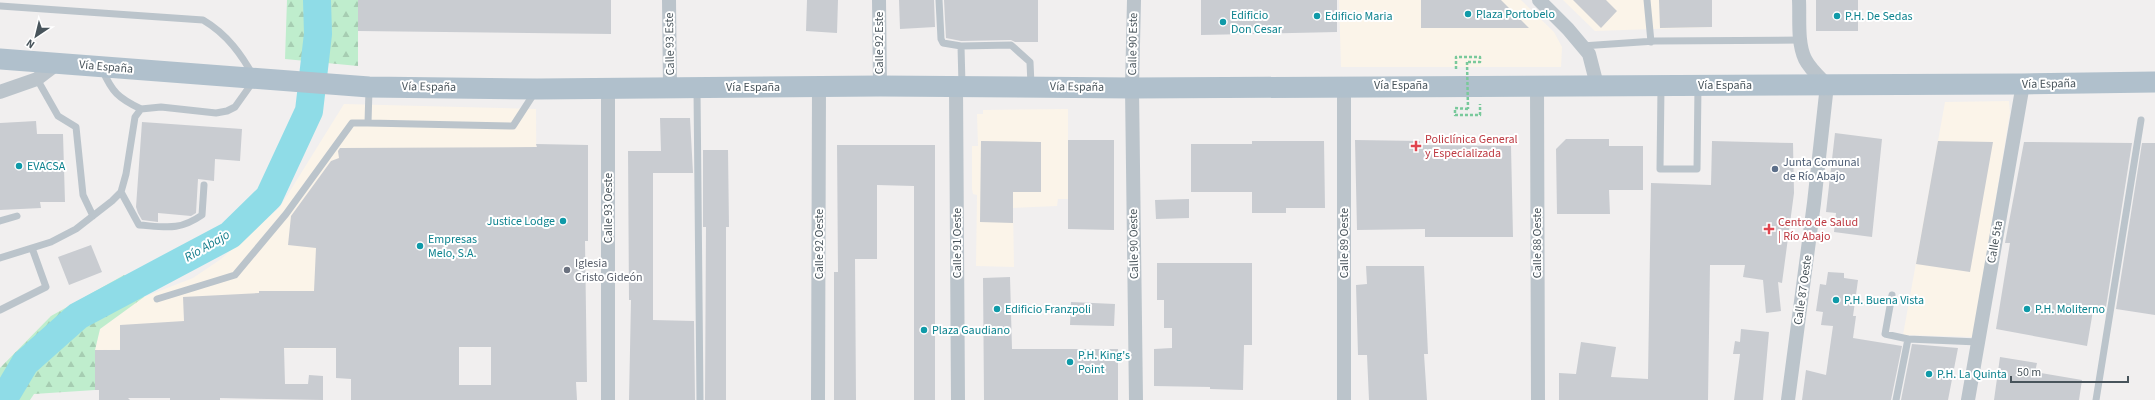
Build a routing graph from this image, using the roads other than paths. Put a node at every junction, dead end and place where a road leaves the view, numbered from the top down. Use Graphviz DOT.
graph roads {
  1 [pos="669,0"];
  2 [pos="879,0"];
  3 [pos="939,0"];
  4 [pos="1134,0"];
  5 [pos="1539,0"];
  6 [pos="1647,0"];
  7 [pos="1799,0"];
  8 [pos="0,6"];
  9 [pos="1801,40"];
  10 [pos="1651,42"];
  11 [pos="961,46"];
  12 [pos="1582,46"];
  13 [pos="0,59"];
  14 [pos="58,63"];
  15 [pos="102,67"];
  16 [pos="37,79"];
  17 [pos="257,79"];
  18 [pos="2155,82"];
  19 [pos="2023,84"];
  20 [pos="1344,85"];
  21 [pos="1537,85"];
  22 [pos="1597,85"];
  23 [pos="1661,85"];
  24 [pos="1698,85"];
  25 [pos="1827,85"];
  26 [pos="880,86"];
  27 [pos="959,86"];
  28 [pos="1031,86"];
  29 [pos="369,87"];
  30 [pos="697,87"];
  31 [pos="819,87"];
  32 [pos="608,88"];
  33 [pos="670,88"];
  34 [pos="1132,88"];
  35 [pos="537,89"];
  36 [pos="0,92"];
  37 [pos="141,108"];
  38 [pos="2141,120"];
  39 [pos="368,123"];
  40 [pos="204,185"];
  41 [pos="121,192"];
  42 [pos="17,216"];
  43 [pos="93,216"];
  44 [pos="0,221"];
  45 [pos="32,248"];
  46 [pos="0,258"];
  47 [pos="1892,295"];
  48 [pos="157,299"];
  49 [pos="0,310"];
  50 [pos="1908,339"];
  51 [pos="1978,342"];
  52 [pos="608,400"];
  53 [pos="700,400"];
  54 [pos="818,400"];
  55 [pos="958,400"];
  56 [pos="1136,400"];
  57 [pos="1344,400"];
  58 [pos="1538,400"];
  59 [pos="1788,400"];
  60 [pos="1896,400"];
  61 [pos="1968,400"];
  62 [pos="2096,400"];
  1 -- 33 [label="street, Calle 93 Este"];
  2 -- 26 [label="street, Calle 92 Este"];
  3 -- 11 [label="lane"];
  4 -- 34 [label="street, Calle 90 Este"];
  5 -- 12 [label="street"];
  6 -- 10 [label="lane"];
  7 -- 9 [label="street"];
  8 -- 17 [label="lane"];
  9 -- 10 [label="lane"];
  9 -- 25 [label="street"];
  10 -- 12 [label="lane"];
  11 -- 27 [label="lane"];
  11 -- 28 [label="lane"];
  12 -- 22 [label="street"];
  13 -- 14 [label="main road, Vía España"];
  14 -- 15 [label="main road, Vía España"];
  14 -- 16 [label="street"];
  15 -- 17 [label="main road, Vía España"];
  15 -- 37 [label="lane"];
  16 -- 36 [label="street"];
  16 -- 43 [label="lane"];
  17 -- 29 [label="main road, Vía España"];
  17 -- 37 [label="lane"];
  18 -- 19 [label="main road, Vía España"];
  19 -- 25 [label="main road, Vía España"];
  19 -- 51 [label="street, Calle 5ta"];
  20 -- 21 [label="main road, Vía España"];
  20 -- 34 [label="main road, Vía España"];
  20 -- 57 [label="street, Calle 89 Oeste"];
  21 -- 22 [label="main road, Vía España"];
  21 -- 58 [label="street, Calle 88 Oeste"];
  22 -- 23 [label="main road, Vía España"];
  23 -- 24 [label="main road, Vía España"];
  23 -- 24 [label="lane"];
  24 -- 25 [label="main road, Vía España"];
  25 -- 59 [label="street, Calle 87 Oeste"];
  26 -- 27 [label="main road, Vía España"];
  26 -- 31 [label="main road, Vía España"];
  27 -- 28 [label="main road, Vía España"];
  27 -- 55 [label="street, Calle 91 Oeste"];
  28 -- 34 [label="main road, Vía España"];
  29 -- 35 [label="main road, Vía España"];
  29 -- 39 [label="lane"];
  30 -- 31 [label="main road, Vía España"];
  30 -- 33 [label="main road, Vía España"];
  30 -- 53 [label="lane"];
  31 -- 54 [label="street, Calle 92 Oeste"];
  32 -- 33 [label="main road, Vía España"];
  32 -- 35 [label="main road, Vía España"];
  32 -- 52 [label="street, Calle 93 Oeste"];
  34 -- 56 [label="street, Calle 90 Oeste"];
  35 -- 39 [label="lane"];
  37 -- 41 [label="lane"];
  38 -- 62 [label="lane"];
  39 -- 48 [label="lane"];
  40 -- 41 [label="lane"];
  41 -- 43 [label="lane"];
  42 -- 44 [label="lane"];
  43 -- 45 [label="lane"];
  45 -- 46 [label="lane"];
  45 -- 49 [label="lane"];
  47 -- 50 [label="lane"];
  50 -- 51 [label="lane"];
  50 -- 60 [label="lane"];
  51 -- 61 [label="street, Calle 5ta"];
}
